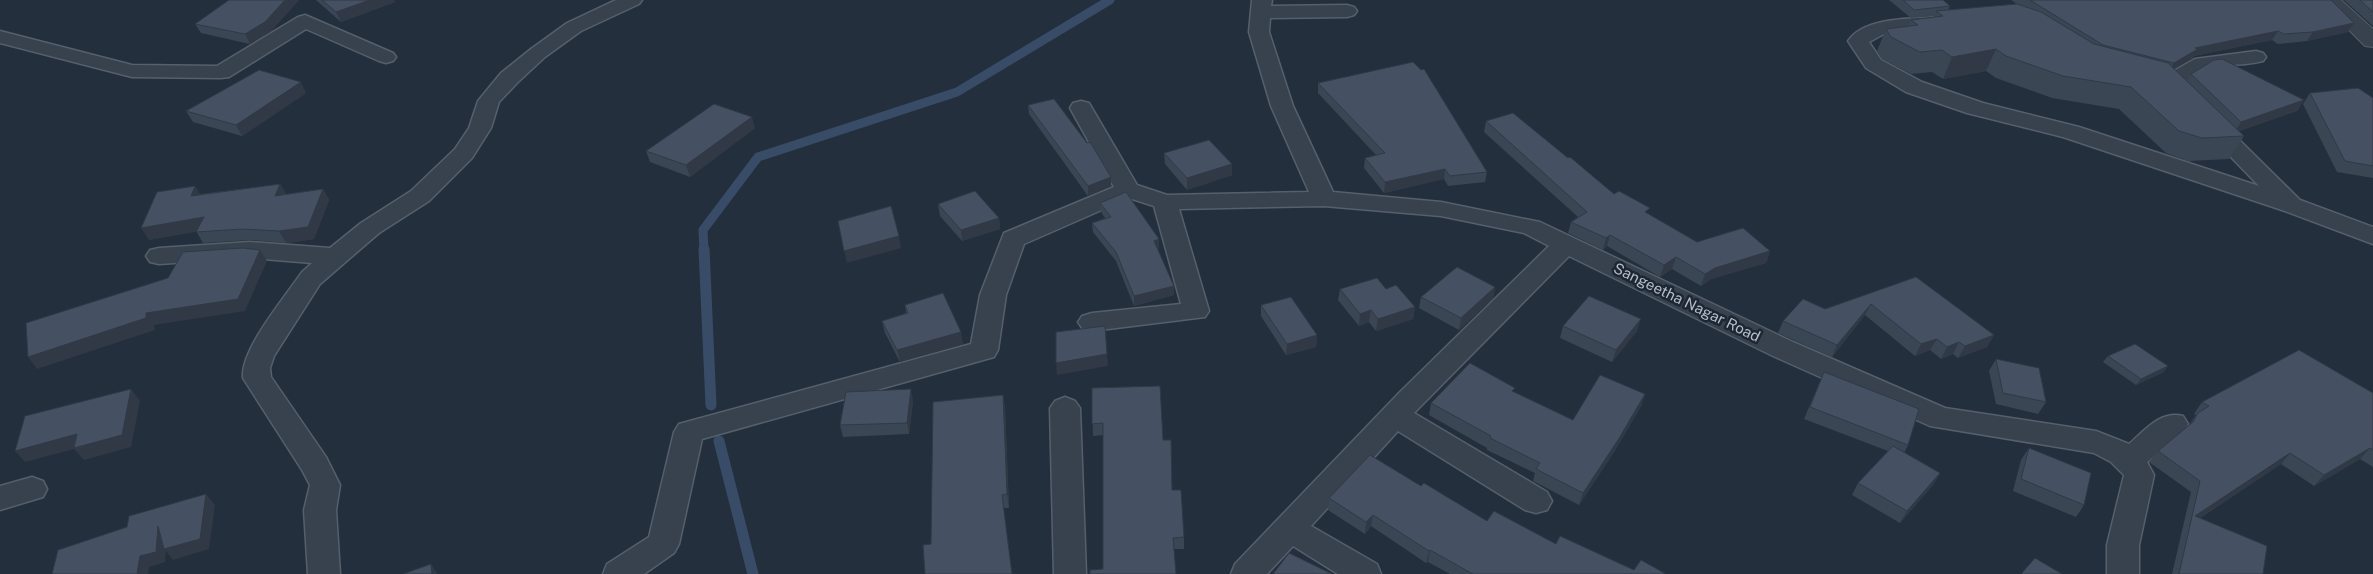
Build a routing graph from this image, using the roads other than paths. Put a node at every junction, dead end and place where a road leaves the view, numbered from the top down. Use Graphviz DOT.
graph roads {
  1 [pos="632,0"];
  2 [pos="2329,0"];
  3 [pos="1262,6"];
  4 [pos="1347,11"];
  5 [pos="1958,22"];
  6 [pos="0,37"];
  7 [pos="2373,41"];
  8 [pos="386,57"];
  9 [pos="2256,57"];
  10 [pos="2150,73"];
  11 [pos="2182,96"];
  12 [pos="1081,108"];
  13 [pos="1128,190"];
  14 [pos="1324,199"];
  15 [pos="1165,202"];
  16 [pos="2291,205"];
  17 [pos="2373,236"];
  18 [pos="1567,243"];
  19 [pos="159,256"];
  20 [pos="336,257"];
  21 [pos="1092,322"];
  22 [pos="1066,408"];
  23 [pos="1395,415"];
  24 [pos="2173,424"];
  25 [pos="2129,460"];
  26 [pos="32,490"];
  27 [pos="0,498"];
  28 [pos="1536,501"];
  29 [pos="1290,528"];
  30 [pos="324,574"];
  31 [pos="619,574"];
  32 [pos="1070,574"];
  33 [pos="1247,574"];
  34 [pos="1365,574"];
  35 [pos="2123,574"];
  1 -- 20 [label="street"];
  2 -- 7 [label="street"];
  3 -- 4 [label="street"];
  3 -- 14 [label="street"];
  5 -- 16 [label="street"];
  6 -- 8 [label="street"];
  9 -- 11 [label="street"];
  10 -- 11 [label="street"];
  11 -- 16 [label="street"];
  12 -- 13 [label="street"];
  13 -- 15 [label="street, Sangeetha Nagar Road"];
  13 -- 31 [label="street"];
  14 -- 15 [label="street, Sangeetha Nagar Road"];
  14 -- 18 [label="street, Sangeetha Nagar Road"];
  15 -- 21 [label="street"];
  16 -- 17 [label="street"];
  18 -- 23 [label="street"];
  18 -- 25 [label="street, Sangeetha Nagar Road"];
  19 -- 20 [label="street"];
  20 -- 30 [label="street"];
  22 -- 32 [label="street"];
  23 -- 28 [label="street"];
  23 -- 29 [label="street"];
  24 -- 25 [label="street"];
  25 -- 35 [label="street"];
  26 -- 27 [label="street"];
  29 -- 33 [label="street"];
  29 -- 34 [label="street"];
}
